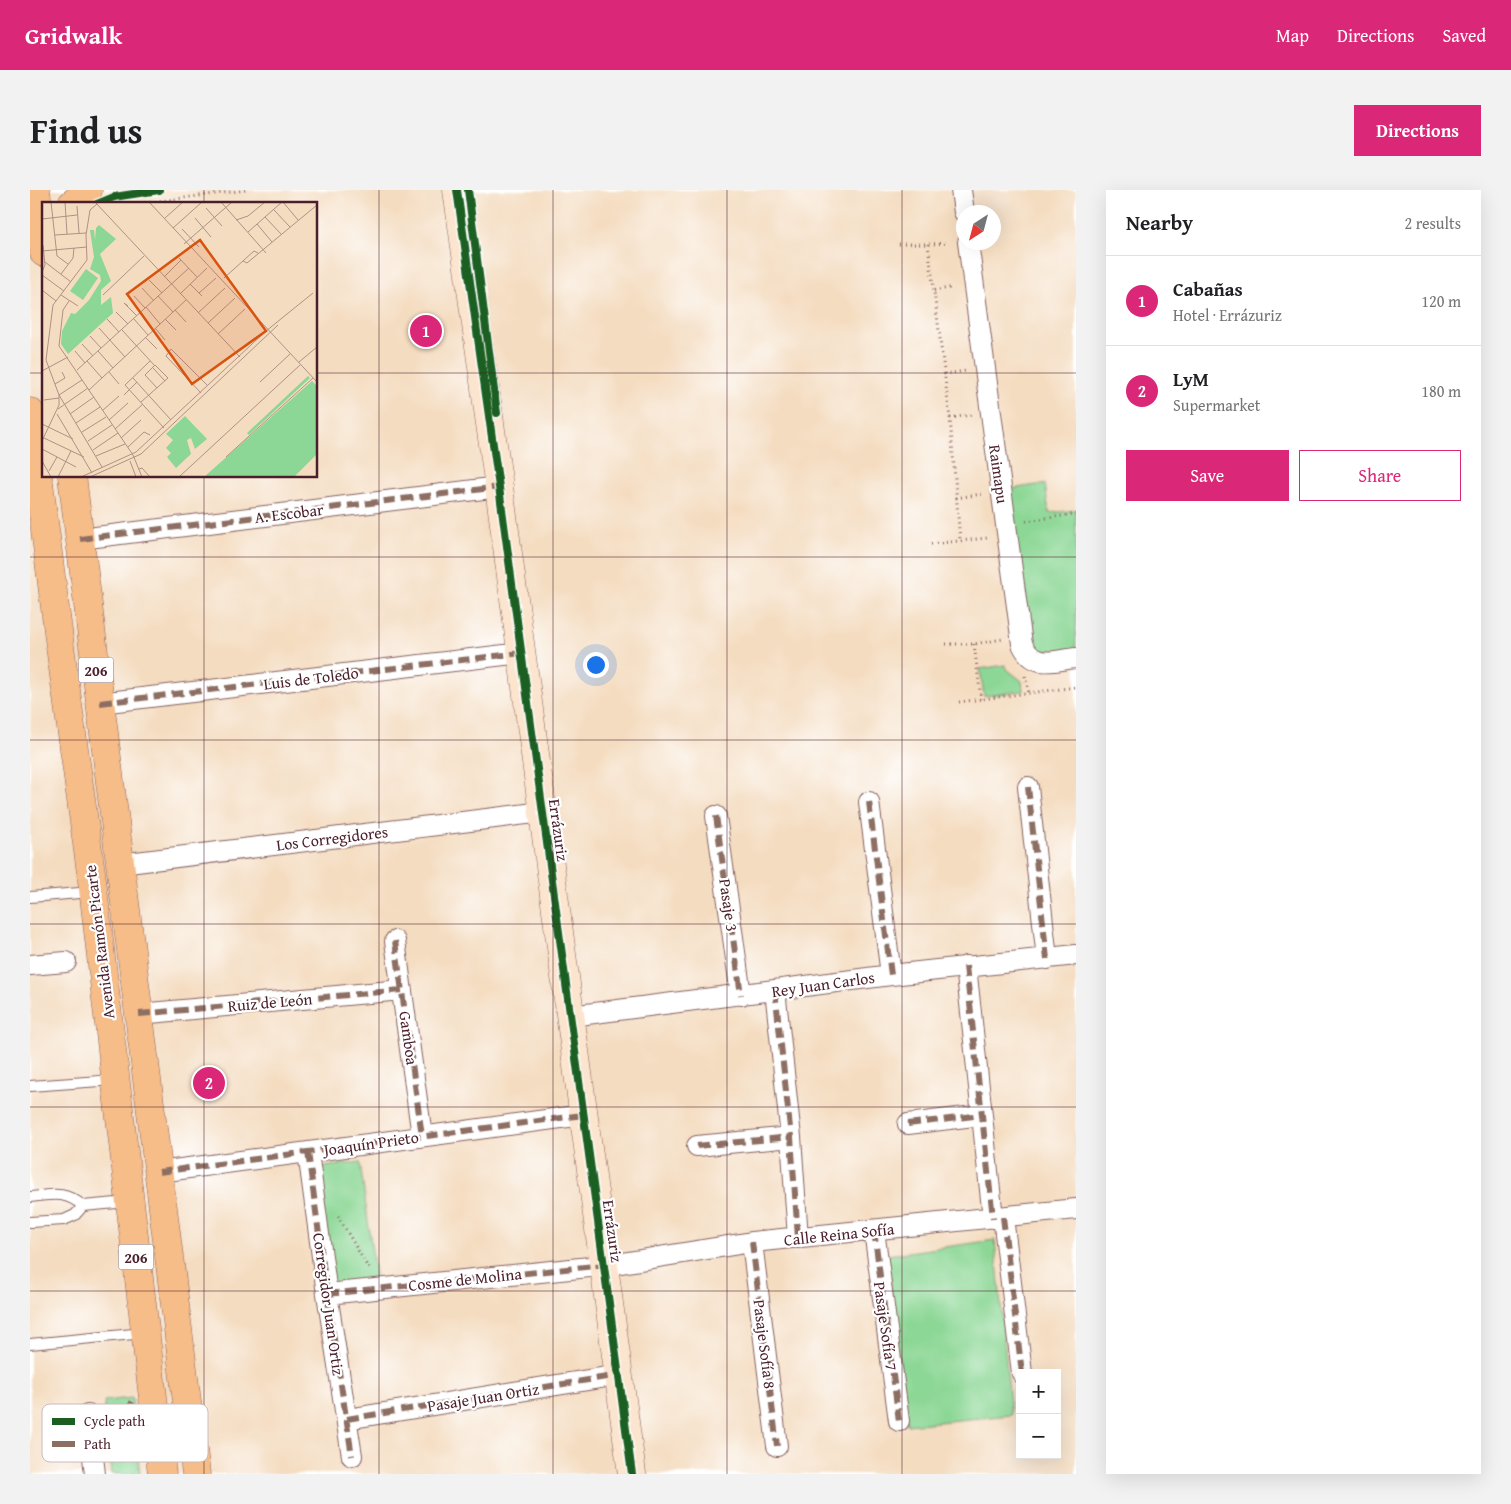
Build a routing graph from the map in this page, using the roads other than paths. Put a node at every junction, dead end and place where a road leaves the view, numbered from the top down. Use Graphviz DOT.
graph roads {
  1 [pos="36,190"];
  2 [pos="88,190"];
  3 [pos="457,190"];
  4 [pos="961,190"];
  5 [pos="74,202"];
  6 [pos="963,205"];
  7 [pos="42,237"];
  8 [pos="963,250"];
  9 [pos="30,412"];
  10 [pos="72,478"];
  11 [pos="499,487"];
  12 [pos="80,539"];
  13 [pos="521,652"];
  14 [pos="1076,658"];
  15 [pos="100,703"];
  16 [pos="1028,787"];
  17 [pos="869,802"];
  18 [pos="543,812"];
  19 [pos="716,816"];
  20 [pos="120,864"];
  21 [pos="93,886"];
  22 [pos="30,897"];
  23 [pos="395,941"];
  24 [pos="1076,955"];
  25 [pos="1048,959"];
  26 [pos="66,962"];
  27 [pos="30,965"];
  28 [pos="966,966"];
  29 [pos="891,975"];
  30 [pos="402,990"];
  31 [pos="775,990"];
  32 [pos="741,995"];
  33 [pos="139,1014"];
  34 [pos="571,1016"];
  35 [pos="115,1080"];
  36 [pos="30,1086"];
  37 [pos="584,1115"];
  38 [pos="982,1115"];
  39 [pos="908,1124"];
  40 [pos="422,1136"];
  41 [pos="791,1137"];
  42 [pos="697,1146"];
  43 [pos="308,1152"];
  44 [pos="159,1172"];
  45 [pos="30,1197"];
  46 [pos="130,1202"];
  47 [pos="83,1206"];
  48 [pos="1076,1209"];
  49 [pos="998,1218"];
  50 [pos="30,1222"];
  51 [pos="874,1230"];
  52 [pos="798,1238"];
  53 [pos="752,1242"];
  54 [pos="604,1265"];
  55 [pos="327,1294"];
  56 [pos="145,1333"];
  57 [pos="30,1344"];
  58 [pos="1021,1369"];
  59 [pos="618,1375"];
  60 [pos="154,1404"];
  61 [pos="187,1404"];
  62 [pos="347,1419"];
  63 [pos="899,1421"];
  64 [pos="777,1446"];
  65 [pos="352,1456"];
  66 [pos="632,1474"];
  1 -- 7 [label="highway"];
  2 -- 5 [label="highway"];
  3 -- 11 [label="street, Errázuriz"];
  4 -- 6 [label="street"];
  8 -- 14 [label="street, Raimapu"];
  9 -- 21 [label="highway, Avenida Ramón Picarte / 206"];
  10 -- 12 [label="highway, Avenida Ramón Picarte / 206"];
  11 -- 12 [label="street, A. Escobar"];
  11 -- 13 [label="street, Errázuriz"];
  12 -- 15 [label="highway, Avenida Ramón Picarte / 206"];
  13 -- 15 [label="street, Luis de Toledo"];
  13 -- 18 [label="street, Errázuriz"];
  15 -- 20 [label="highway, Avenida Ramón Picarte / 206"];
  16 -- 25 [label="street"];
  17 -- 29 [label="street"];
  18 -- 20 [label="street, Los Corregidores"];
  18 -- 34 [label="street, Errázuriz"];
  19 -- 32 [label="street, Pasaje 3"];
  20 -- 21 [label="highway"];
  20 -- 33 [label="highway, Avenida Ramón Picarte / 206"];
  21 -- 22 [label="lane"];
  21 -- 35 [label="highway, Avenida Ramón Picarte / 206"];
  23 -- 30 [label="street, Gamboa"];
  24 -- 25 [label="street, Rey Juan Carlos"];
  25 -- 28 [label="street, Rey Juan Carlos"];
  26 -- 27 [label="street"];
  28 -- 29 [label="street, Rey Juan Carlos"];
  28 -- 38 [label="street"];
  29 -- 31 [label="street, Rey Juan Carlos"];
  30 -- 33 [label="street, Ruiz de León"];
  30 -- 40 [label="street, Gamboa"];
  31 -- 32 [label="street, Rey Juan Carlos"];
  31 -- 41 [label="street"];
  32 -- 34 [label="street, Rey Juan Carlos"];
  33 -- 44 [label="highway, Avenida Ramón Picarte / 206"];
  34 -- 37 [label="street, Errázuriz"];
  35 -- 36 [label="lane"];
  35 -- 46 [label="highway, Avenida Ramón Picarte / 206"];
  37 -- 40 [label="street, Joaquín Prieto"];
  37 -- 54 [label="street, Errázuriz"];
  38 -- 39 [label="street"];
  38 -- 49 [label="street"];
  40 -- 43 [label="street, Joaquín Prieto"];
  41 -- 42 [label="street"];
  41 -- 52 [label="street"];
  43 -- 44 [label="street, Joaquín Prieto"];
  43 -- 55 [label="street, Corregidor Juan Ortiz"];
  44 -- 61 [label="highway, Avenida Ramón Picarte / 206"];
  45 -- 47 [label="lane"];
  46 -- 47 [label="lane"];
  46 -- 56 [label="highway, Avenida Ramón Picarte / 206"];
  47 -- 50 [label="lane"];
  48 -- 49 [label="street, Calle Reina Sofía"];
  49 -- 51 [label="street, Calle Reina Sofía"];
  49 -- 58 [label="street"];
  51 -- 52 [label="street, Calle Reina Sofía"];
  51 -- 63 [label="street, Pasaje Sofía 7"];
  52 -- 53 [label="street, Calle Reina Sofía"];
  53 -- 54 [label="street, Calle Reina Sofía"];
  53 -- 64 [label="street, Pasaje Sofía 8"];
  54 -- 55 [label="street, Cosme de Molina"];
  54 -- 59 [label="street, Errázuriz"];
  55 -- 62 [label="street, Corregidor Juan Ortiz"];
  56 -- 57 [label="lane"];
  56 -- 60 [label="highway, Avenida Ramón Picarte / 206"];
  59 -- 62 [label="street, Pasaje Juan Ortiz"];
  59 -- 66 [label="street, Errázuriz"];
  62 -- 65 [label="street, Corregidor Juan Ortiz"];
}
